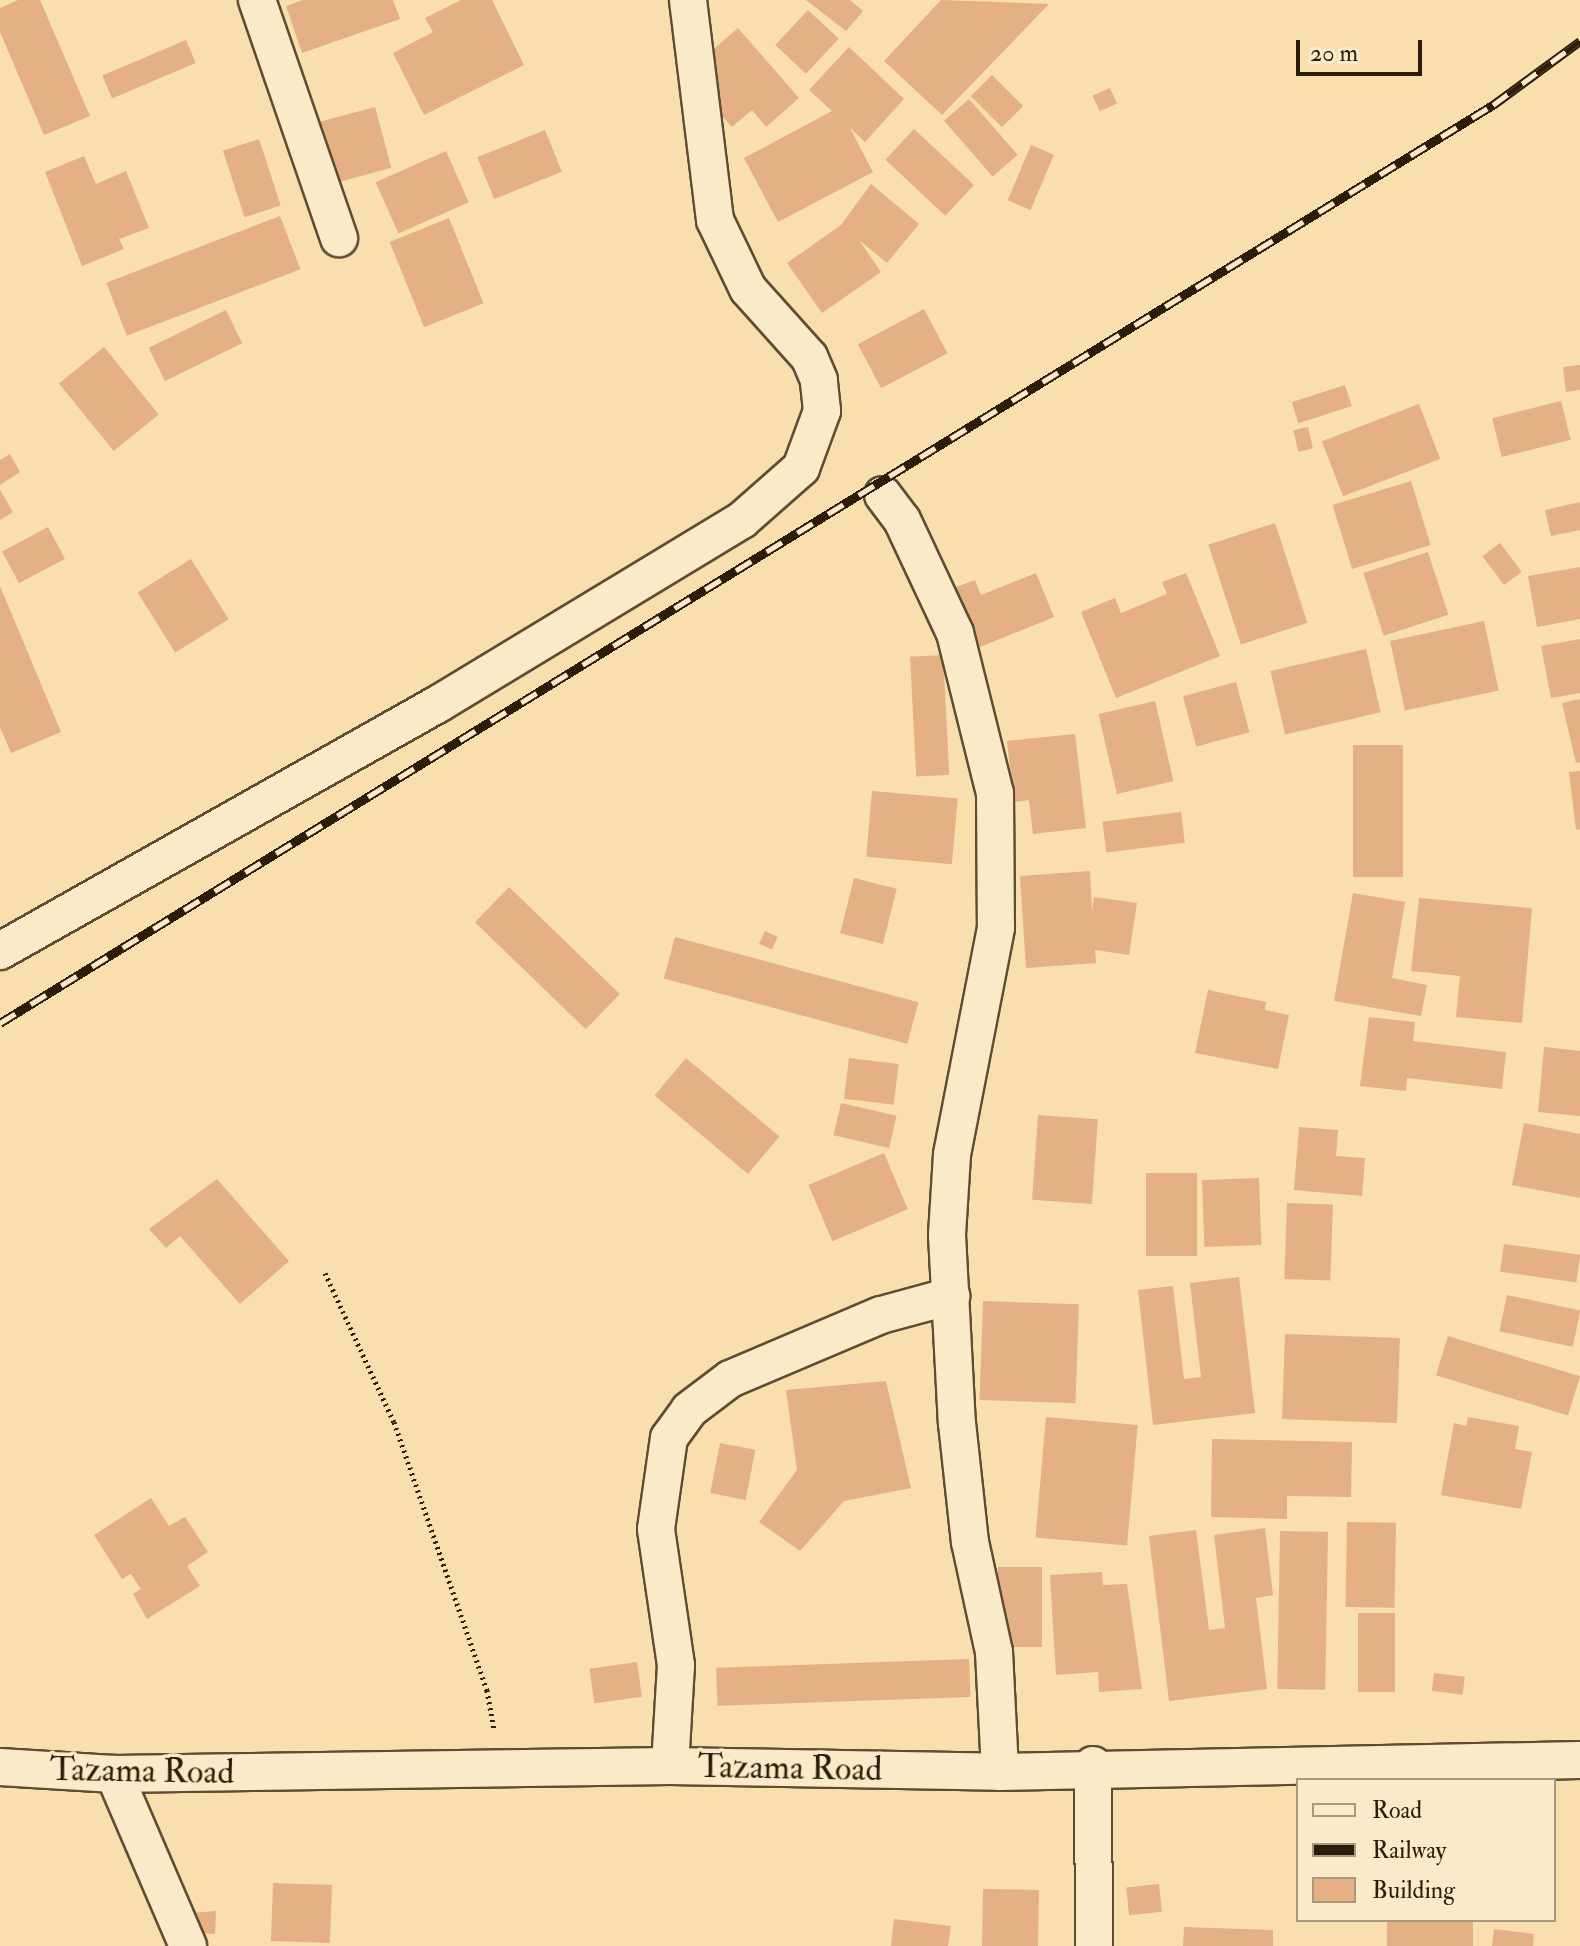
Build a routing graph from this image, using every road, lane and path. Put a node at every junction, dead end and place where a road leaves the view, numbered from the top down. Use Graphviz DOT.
graph roads {
  1 [pos="257,0"];
  2 [pos="688,0"];
  3 [pos="339,238"];
  4 [pos="883,495"];
  5 [pos="0,926"];
  6 [pos="40,930"];
  7 [pos="0,951"];
  8 [pos="325,1273"];
  9 [pos="951,1296"];
  10 [pos="1580,1760"];
  11 [pos="1093,1765"];
  12 [pos="670,1766"];
  13 [pos="0,1767"];
  14 [pos="500,1770"];
  15 [pos="1000,1772"];
  16 [pos="114,1774"];
  17 [pos="188,1946"];
  18 [pos="1094,1946"];
  1 -- 3 [label="street"];
  2 -- 6 [label="street"];
  4 -- 9 [label="street"];
  5 -- 6 [label="street"];
  6 -- 7 [label="street"];
  8 -- 14 [label="path"];
  9 -- 12 [label="street"];
  9 -- 15 [label="street"];
  10 -- 11 [label="street, Tazama Road"];
  11 -- 15 [label="street, Tazama Road"];
  11 -- 18 [label="street"];
  12 -- 14 [label="street, Tazama Road"];
  12 -- 15 [label="street, Tazama Road"];
  13 -- 16 [label="street, Tazama Road"];
  14 -- 16 [label="street, Tazama Road"];
  16 -- 17 [label="street"];
}
